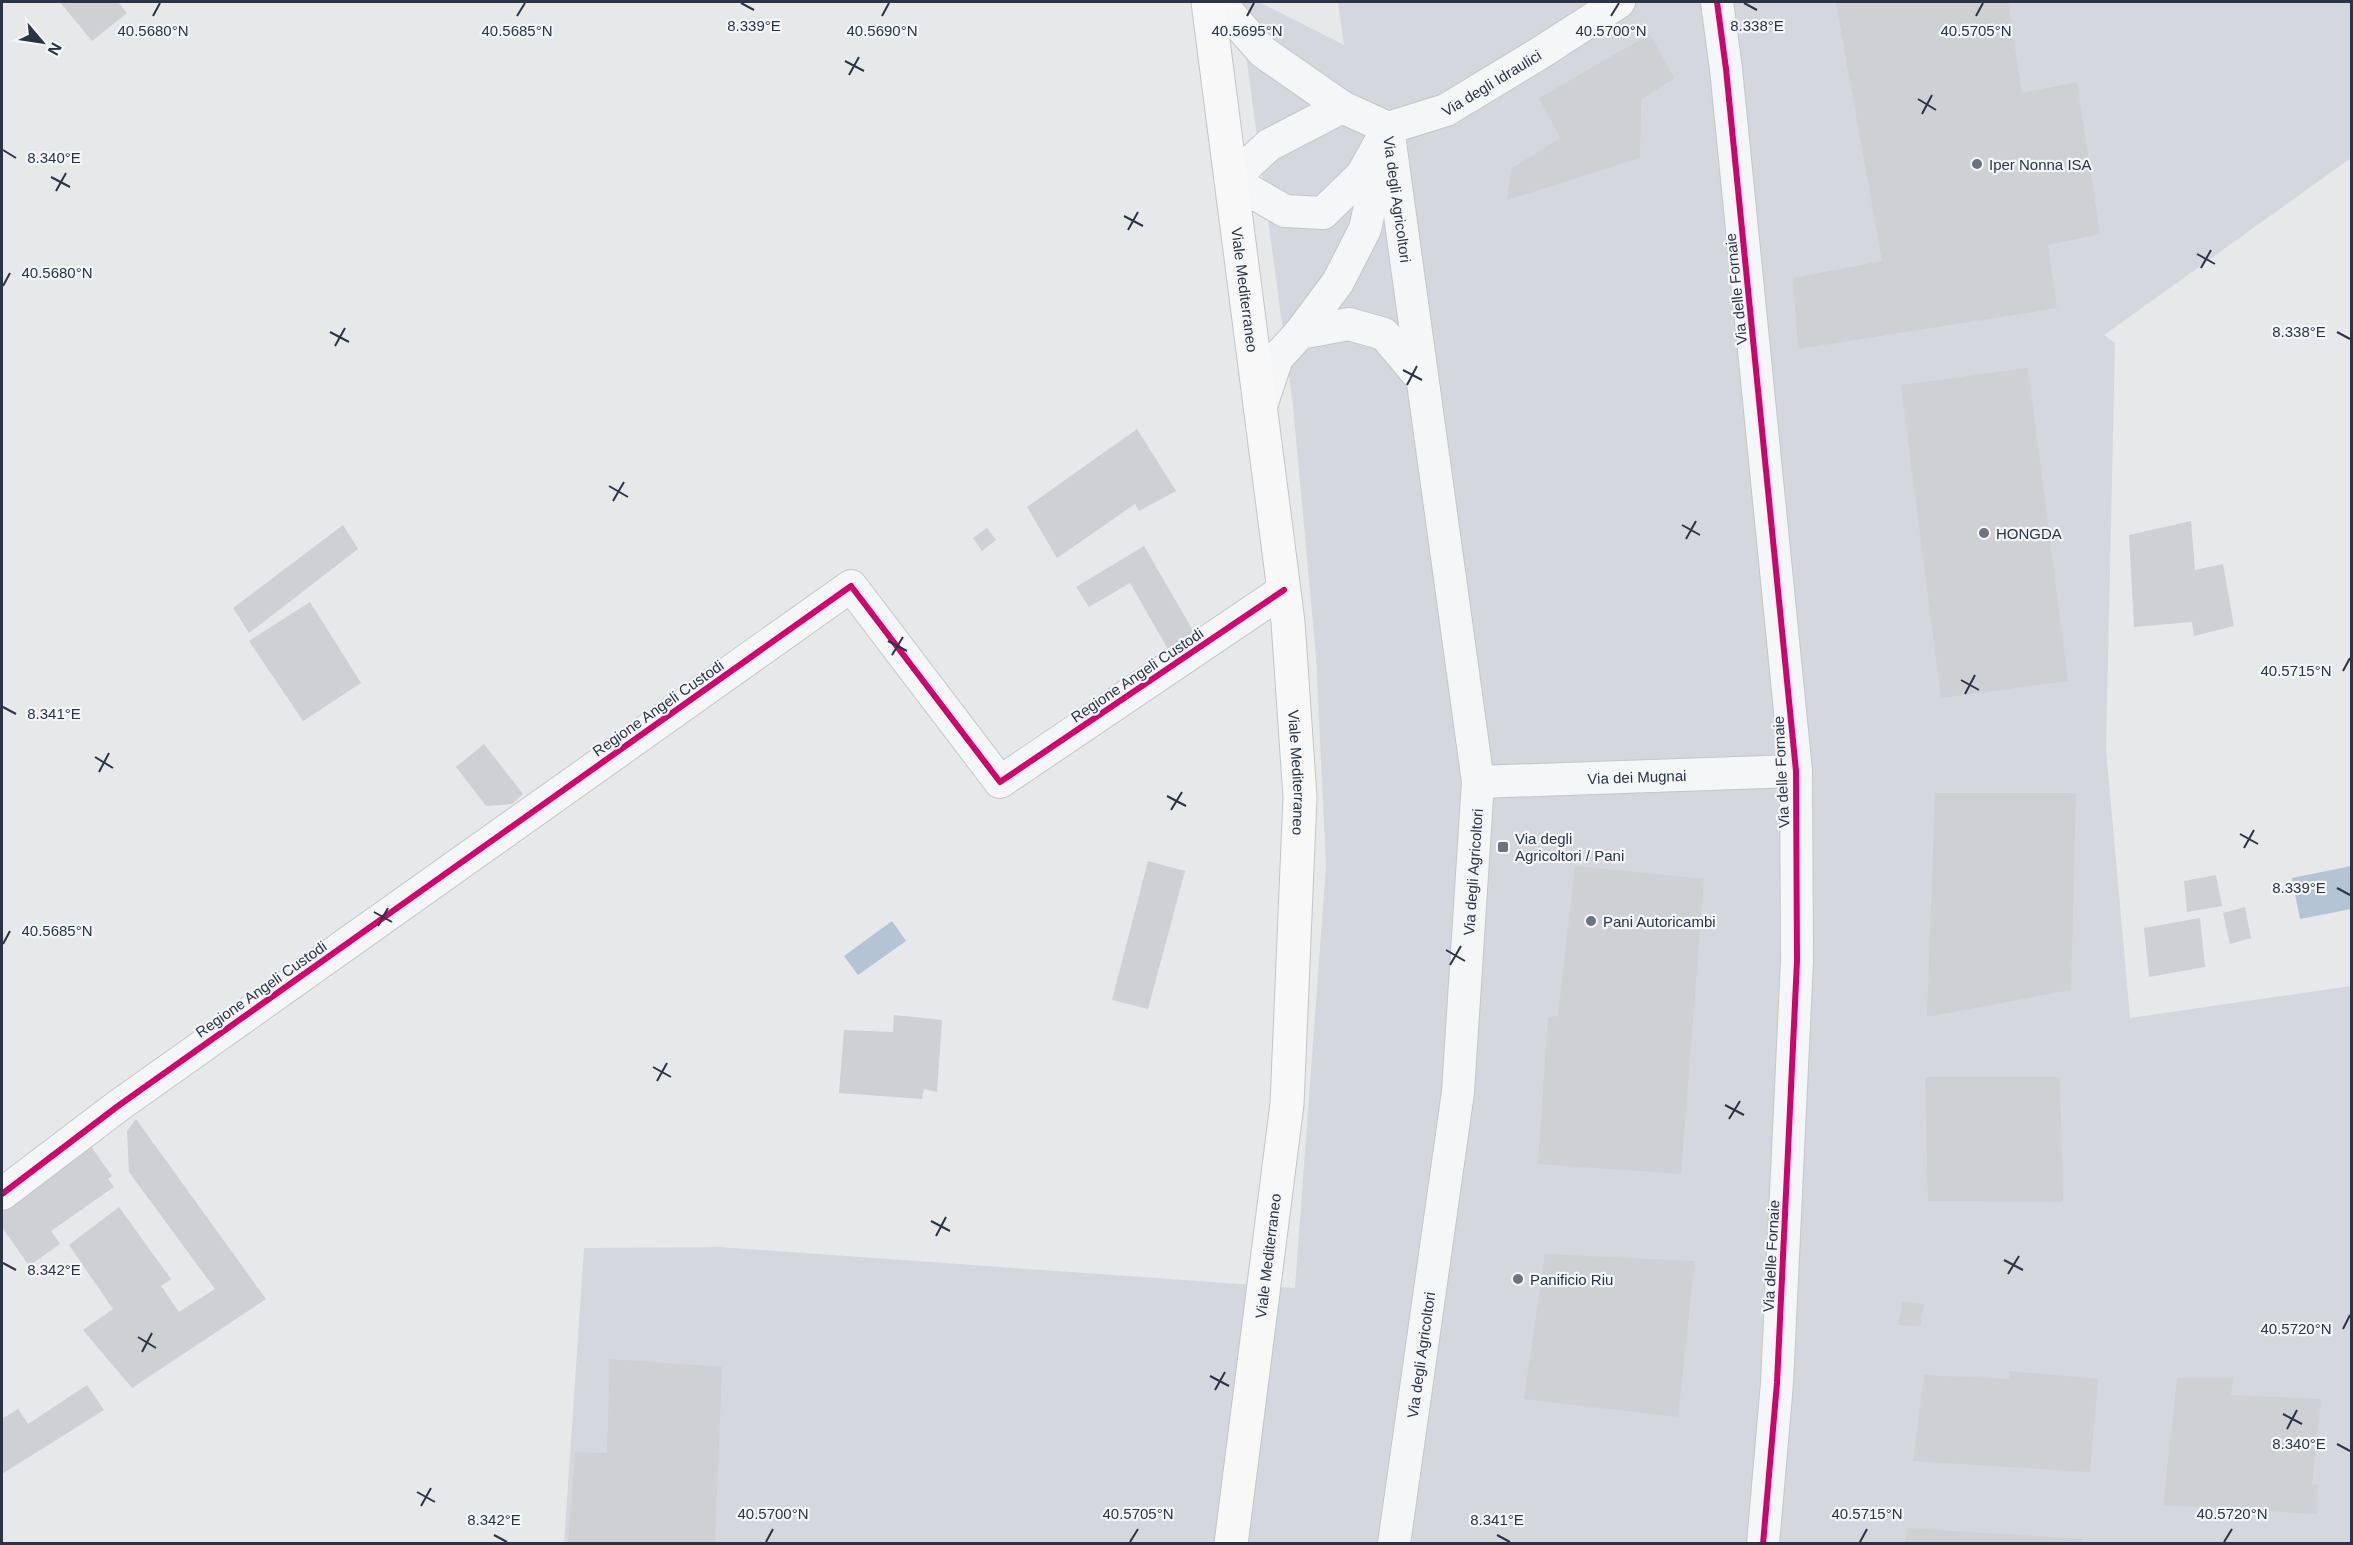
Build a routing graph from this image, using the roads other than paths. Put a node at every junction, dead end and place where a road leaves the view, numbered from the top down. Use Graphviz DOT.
graph roads {
  1 [pos="1208,2"];
  2 [pos="1219,2"];
  3 [pos="1619,2"];
  4 [pos="1717,2"];
  5 [pos="1342,107"];
  6 [pos="1388,128"];
  7 [pos="1231,180"];
  8 [pos="1323,213"];
  9 [pos="1365,229"];
  10 [pos="1407,272"];
  11 [pos="1300,333"];
  12 [pos="1422,379"];
  13 [pos="1260,409"];
  14 [pos="1284,591"];
  15 [pos="1796,771"];
  16 [pos="1478,782"];
  17 [pos="2,1194"];
  18 [pos="1231,1544"];
  19 [pos="1394,1544"];
  20 [pos="1763,1544"];
  1 -- 7 [label="main road, Viale Mediterraneo"];
  2 -- 5 [label="street"];
  3 -- 6 [label="street, Via degli Idraulici"];
  4 -- 15 [label="street, Via delle Fornaie"];
  5 -- 6 [label="street"];
  5 -- 7 [label="street"];
  6 -- 8 [label="street"];
  6 -- 9 [label="street"];
  6 -- 10 [label="street, Via degli Agricoltori"];
  7 -- 8 [label="street"];
  7 -- 13 [label="main road, Viale Mediterraneo"];
  8 -- 9 [label="street, Via degli Agricoltori"];
  9 -- 10 [label="street, Via degli Agricoltori"];
  9 -- 11 [label="street"];
  10 -- 12 [label="street, Via degli Agricoltori"];
  11 -- 12 [label="street"];
  11 -- 13 [label="street"];
  12 -- 16 [label="street, Via degli Agricoltori"];
  13 -- 14 [label="main road, Viale Mediterraneo"];
  14 -- 17 [label="street, Regione Angeli Custodi"];
  14 -- 18 [label="main road, Viale Mediterraneo"];
  15 -- 16 [label="street, Via dei Mugnai"];
  15 -- 20 [label="street, Via delle Fornaie"];
  16 -- 19 [label="street, Via degli Agricoltori"];
}
